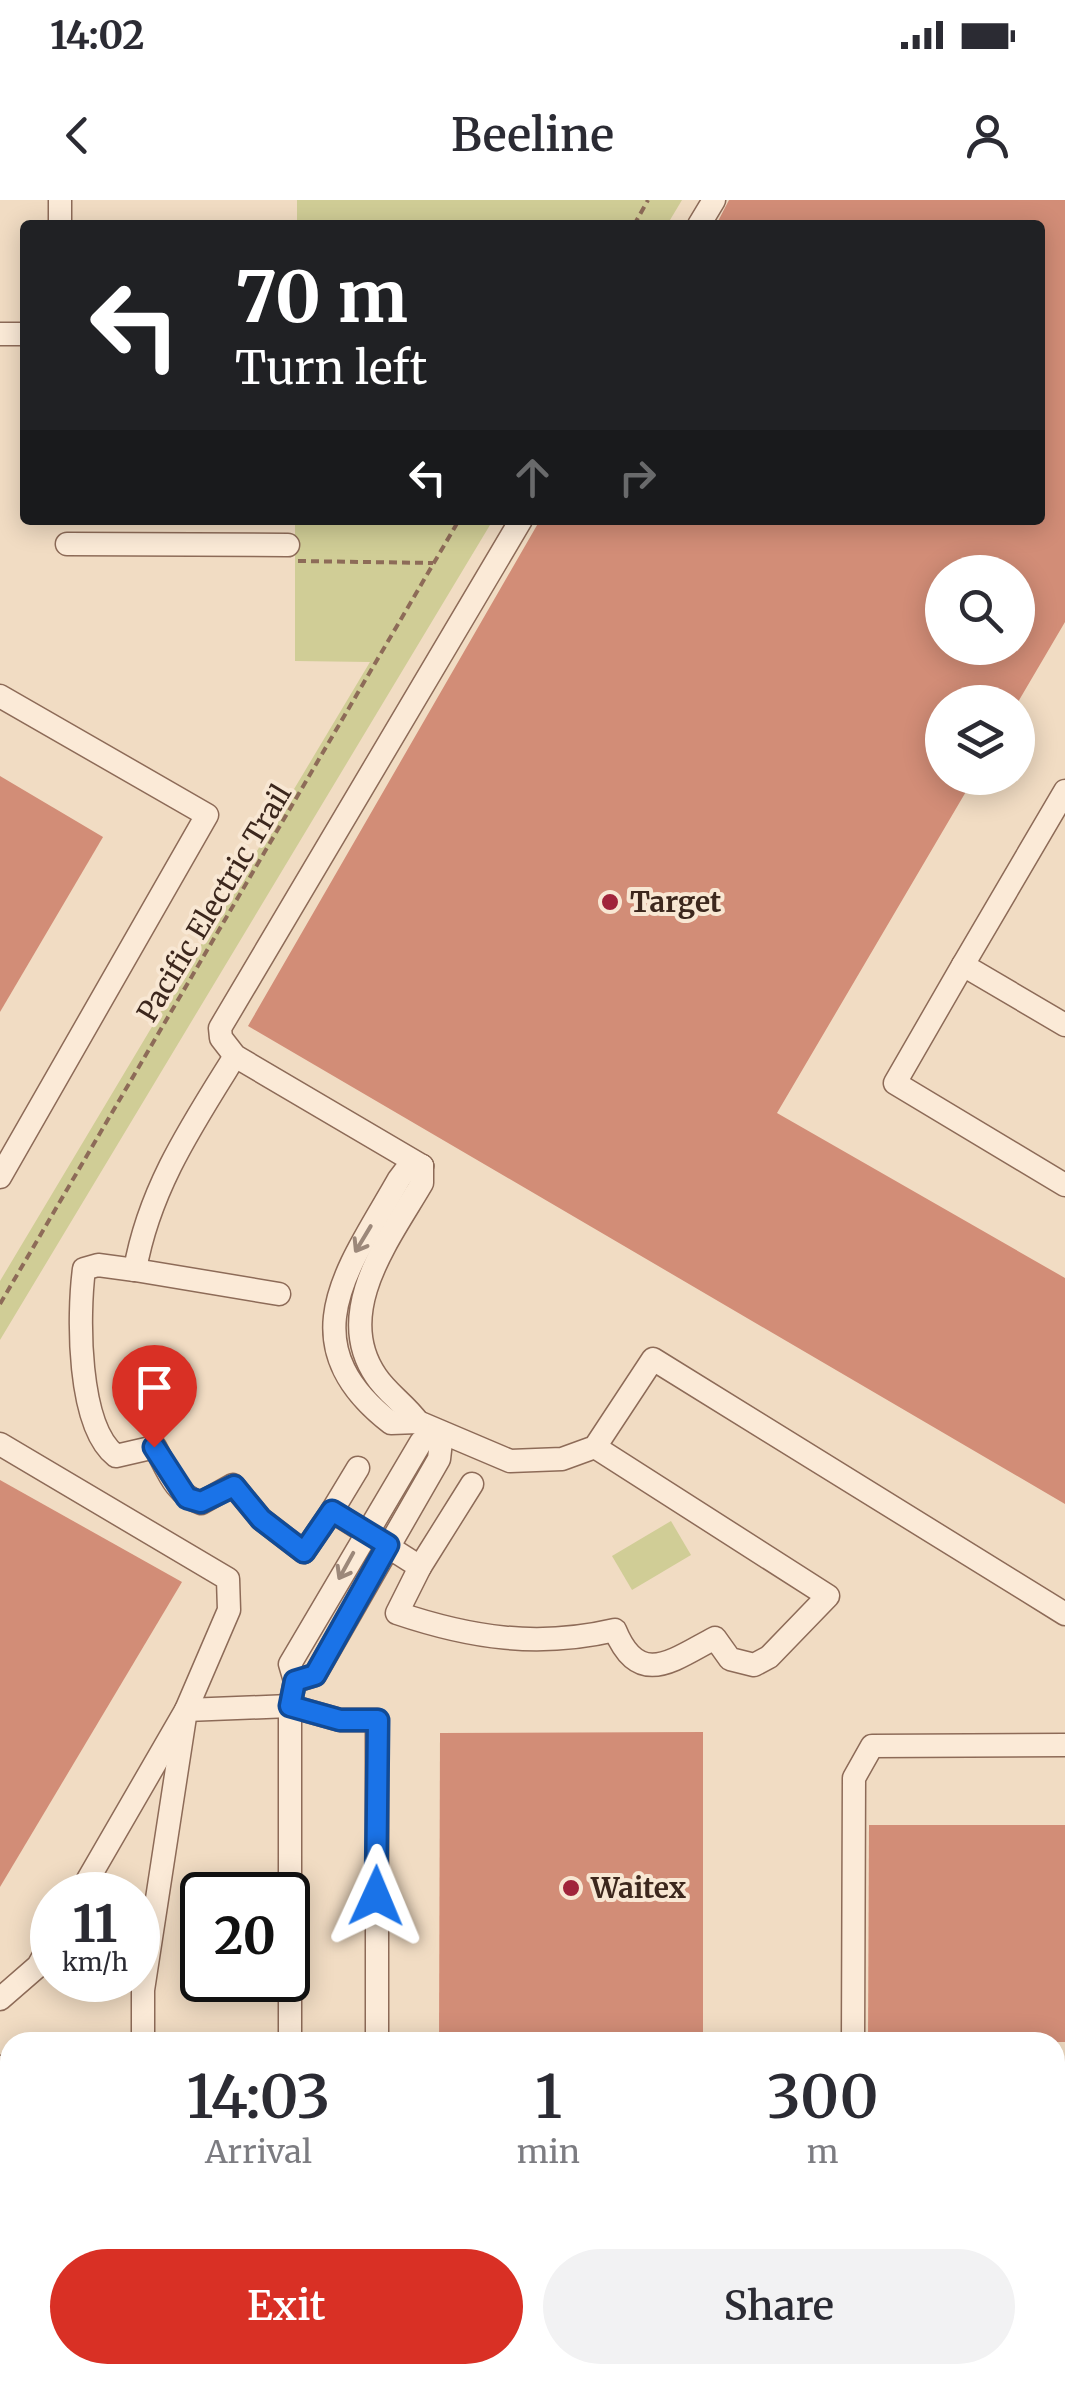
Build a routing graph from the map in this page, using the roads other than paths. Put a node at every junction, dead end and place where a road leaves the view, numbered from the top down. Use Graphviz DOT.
graph roads {
  1 [pos="183,525"];
  2 [pos="519,525"];
  3 [pos="67,544"];
  4 [pos="183,544"];
  5 [pos="286,553"];
  6 [pos="0,696"];
  7 [pos="1065,791"];
  8 [pos="963,965"];
  9 [pos="1065,1025"];
  10 [pos="235,1056"];
  11 [pos="0,1177"];
  12 [pos="1065,1185"];
  13 [pos="135,1270"];
  14 [pos="279,1294"];
  15 [pos="442,1433"];
  16 [pos="0,1444"];
  17 [pos="595,1447"];
  18 [pos="358,1468"];
  19 [pos="472,1484"];
  20 [pos="332,1511"];
  21 [pos="366,1532"];
  22 [pos="388,1545"];
  23 [pos="420,1567"];
  24 [pos="1065,1614"];
  25 [pos="295,1681"];
  26 [pos="290,1706"];
  27 [pos="186,1710"];
  28 [pos="1065,1745"];
  29 [pos="93,1872"];
  30 [pos="30,1973"];
  31 [pos="0,1999"];
  32 [pos="144,2032"];
  33 [pos="290,2032"];
  34 [pos="376,2032"];
  35 [pos="853,2032"];
  1 -- 4 [label="street"];
  2 -- 10 [label="street"];
  3 -- 4 [label="street"];
  4 -- 5 [label="street"];
  6 -- 11 [label="street"];
  7 -- 8 [label="street"];
  8 -- 9 [label="street"];
  8 -- 12 [label="street"];
  10 -- 13 [label="street"];
  10 -- 15 [label="street"];
  13 -- 14 [label="street"];
  13 -- 20 [label="street"];
  15 -- 17 [label="street"];
  15 -- 21 [label="street"];
  15 -- 22 [label="street"];
  16 -- 27 [label="street"];
  17 -- 23 [label="street"];
  17 -- 24 [label="street"];
  18 -- 20 [label="street"];
  19 -- 23 [label="street"];
  20 -- 21 [label="street"];
  21 -- 22 [label="street"];
  21 -- 25 [label="street, one-way"];
  22 -- 23 [label="street"];
  22 -- 25 [label="street"];
  25 -- 26 [label="street"];
  26 -- 27 [label="street"];
  26 -- 33 [label="street"];
  26 -- 34 [label="street"];
  27 -- 29 [label="street"];
  27 -- 32 [label="street"];
  28 -- 35 [label="street"];
  30 -- 31 [label="street"];
}
